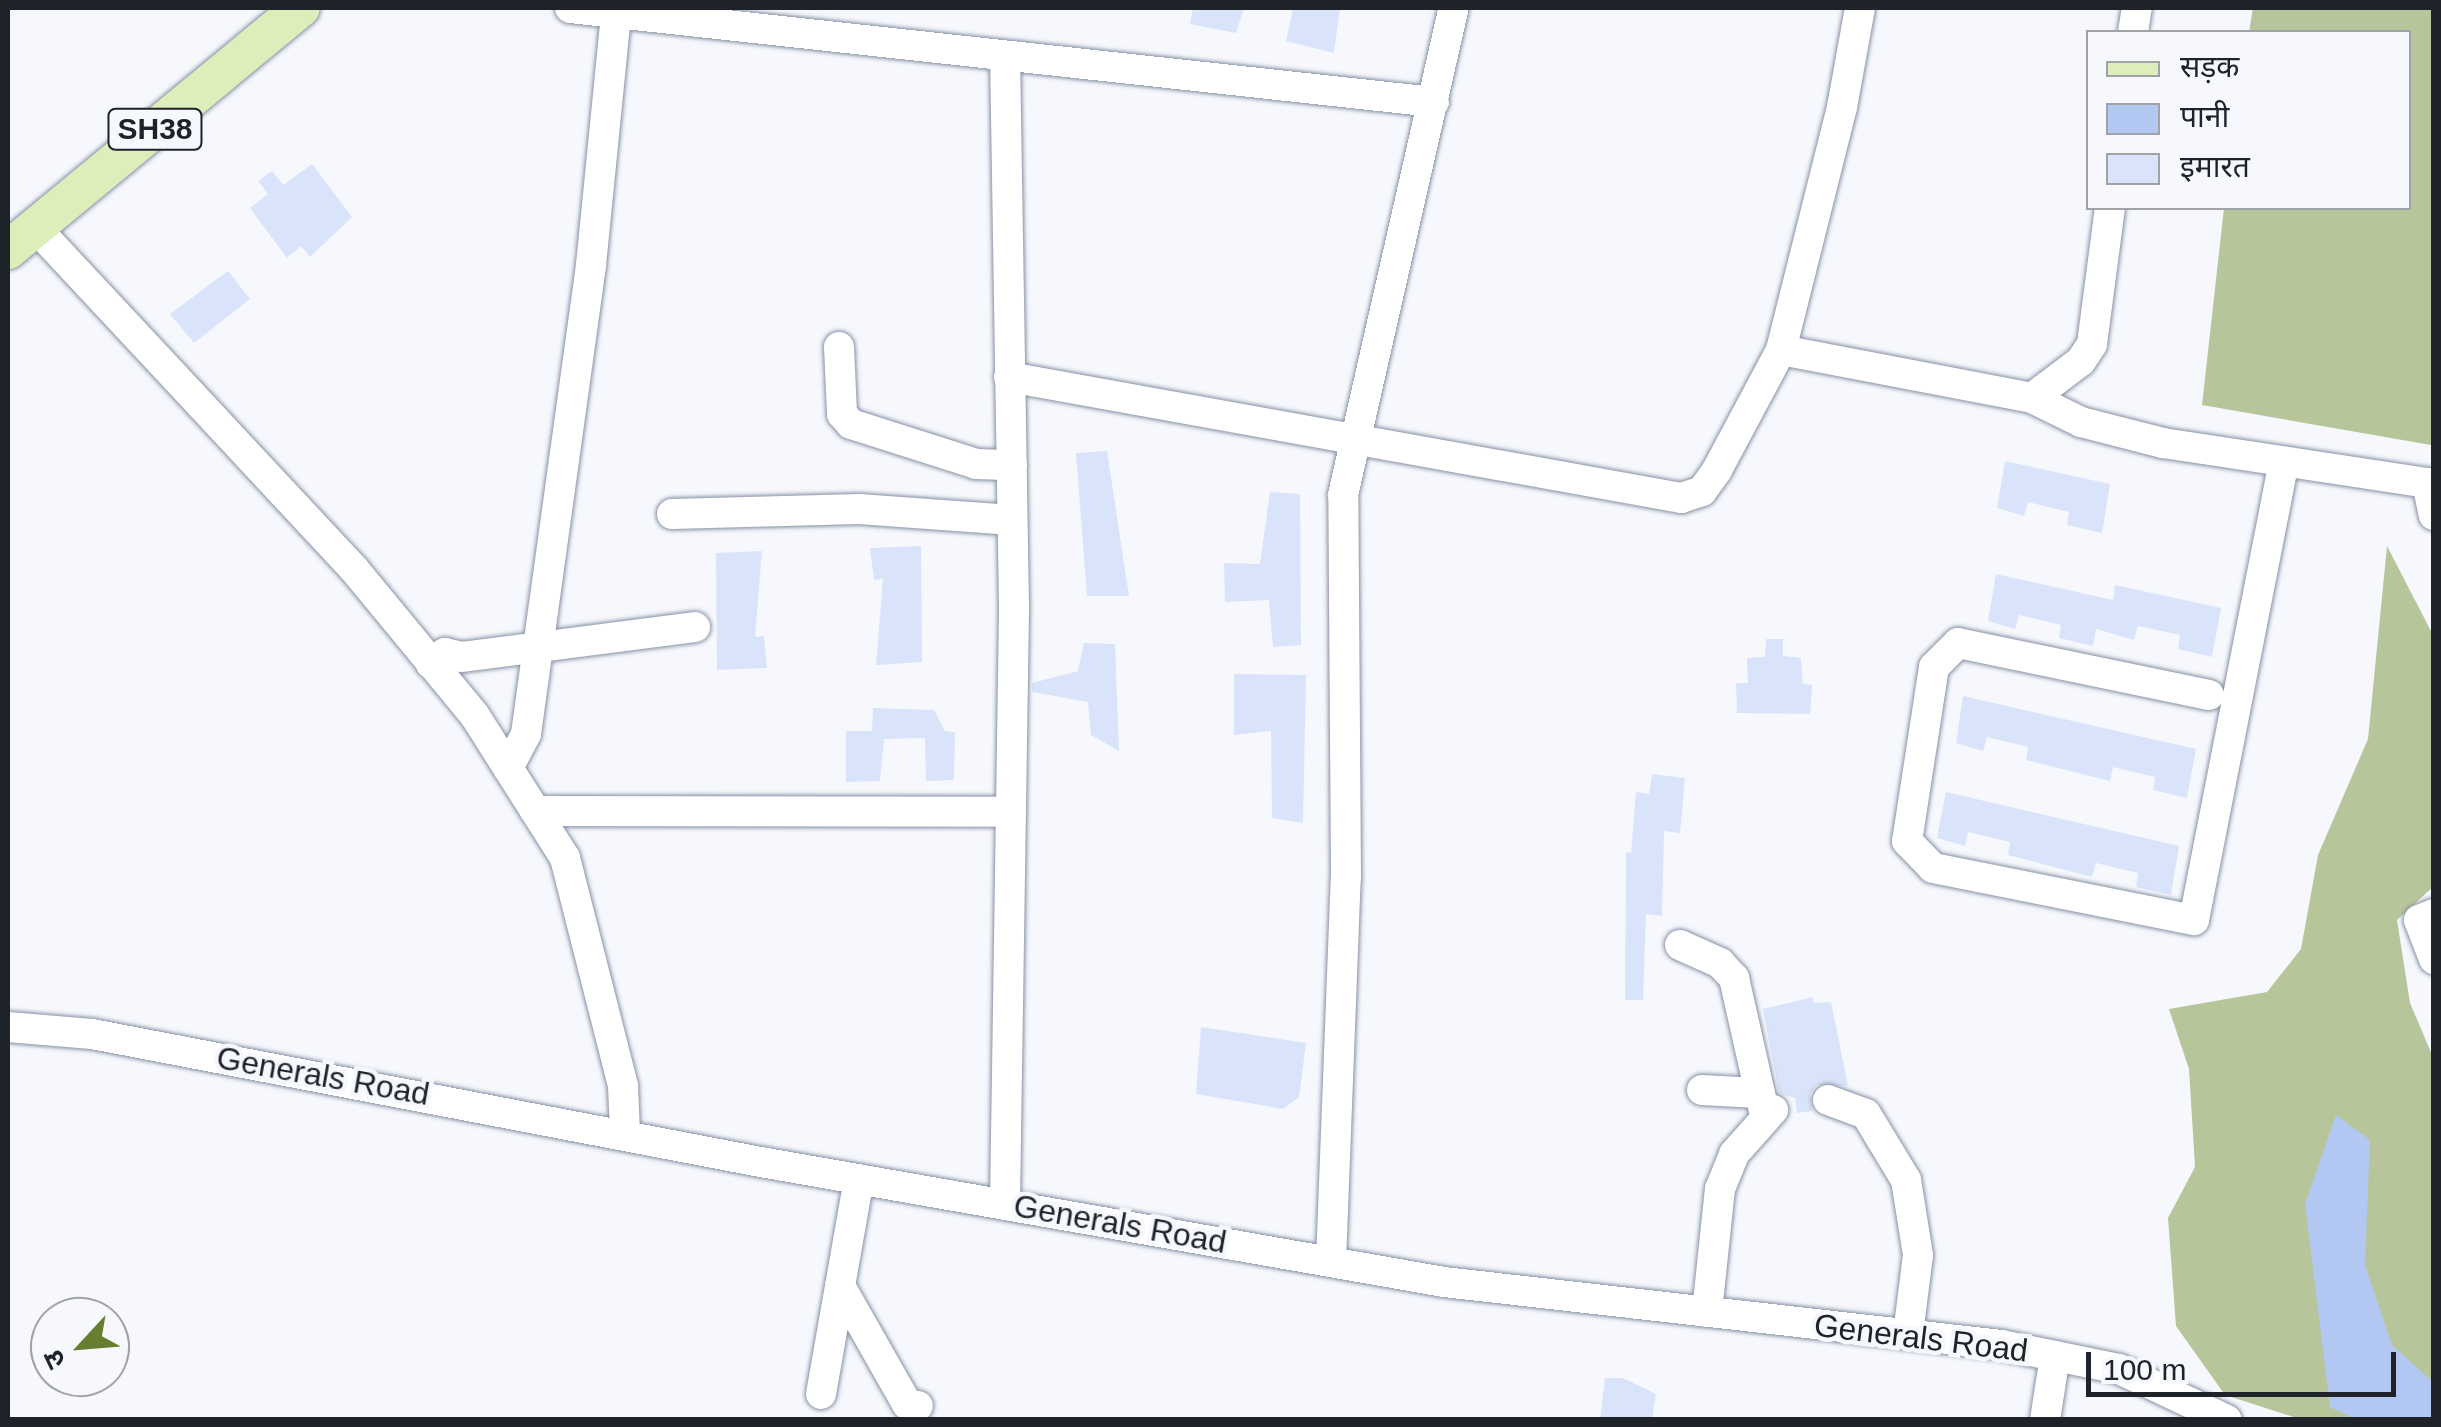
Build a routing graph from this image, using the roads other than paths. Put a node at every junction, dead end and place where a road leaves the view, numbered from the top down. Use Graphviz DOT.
graph roads {
  1 [pos="301,8"];
  2 [pos="570,8"];
  3 [pos="1454,8"];
  4 [pos="1860,8"];
  5 [pos="616,14"];
  6 [pos="1005,56"];
  7 [pos="1434,102"];
  8 [pos="2110,210"];
  9 [pos="21,238"];
  10 [pos="839,346"];
  11 [pos="1781,350"];
  12 [pos="1009,377"];
  13 [pos="2032,398"];
  14 [pos="1354,441"];
  15 [pos="1012,465"];
  16 [pos="2284,465"];
  17 [pos="2430,484"];
  18 [pos="672,514"];
  19 [pos="2434,514"];
  20 [pos="1012,520"];
  21 [pos="695,627"];
  22 [pos="539,642"];
  23 [pos="431,664"];
  24 [pos="2209,695"];
  25 [pos="508,768"];
  26 [pos="535,810"];
  27 [pos="1012,812"];
  28 [pos="2434,914"];
  29 [pos="1680,945"];
  30 [pos="2434,959"];
  31 [pos="8,1027"];
  32 [pos="1702,1090"];
  33 [pos="1828,1100"];
  34 [pos="1765,1106"];
  35 [pos="626,1132"];
  36 [pos="859,1179"];
  37 [pos="1004,1203"];
  38 [pos="1331,1262"];
  39 [pos="840,1286"];
  40 [pos="1706,1312"];
  41 [pos="1908,1334"];
  42 [pos="2055,1356"];
  43 [pos="821,1394"];
  44 [pos="918,1406"];
  45 [pos="2045,1420"];
  46 [pos="2228,1420"];
  1 -- 9 [label="main road, SH38"];
  2 -- 5 [label="street"];
  3 -- 7 [label="street"];
  4 -- 11 [label="street"];
  5 -- 6 [label="street"];
  5 -- 22 [label="street"];
  6 -- 7 [label="street"];
  6 -- 12 [label="street"];
  7 -- 14 [label="street"];
  8 -- 13 [label="street"];
  9 -- 23 [label="street"];
  10 -- 15 [label="street"];
  11 -- 13 [label="street"];
  11 -- 14 [label="street"];
  12 -- 14 [label="street"];
  12 -- 15 [label="street"];
  13 -- 16 [label="street"];
  14 -- 38 [label="street"];
  15 -- 20 [label="street"];
  16 -- 17 [label="street"];
  16 -- 24 [label="street"];
  17 -- 19 [label="street"];
  18 -- 20 [label="street"];
  20 -- 27 [label="street"];
  21 -- 22 [label="street"];
  22 -- 23 [label="street"];
  22 -- 25 [label="street"];
  23 -- 25 [label="street"];
  25 -- 26 [label="street"];
  26 -- 27 [label="street"];
  26 -- 35 [label="street"];
  27 -- 37 [label="street"];
  28 -- 30 [label="street"];
  29 -- 34 [label="street"];
  31 -- 35 [label="street, Generals Road"];
  32 -- 34 [label="street"];
  33 -- 41 [label="street"];
  34 -- 40 [label="street"];
  35 -- 36 [label="street, Generals Road"];
  36 -- 37 [label="street, Generals Road"];
  36 -- 39 [label="street"];
  37 -- 38 [label="street, Generals Road"];
  38 -- 40 [label="street, Generals Road"];
  39 -- 43 [label="street"];
  39 -- 44 [label="street"];
  40 -- 41 [label="street, Generals Road"];
  41 -- 42 [label="street, Generals Road"];
  42 -- 45 [label="street"];
  42 -- 46 [label="street, Generals Road"];
}
